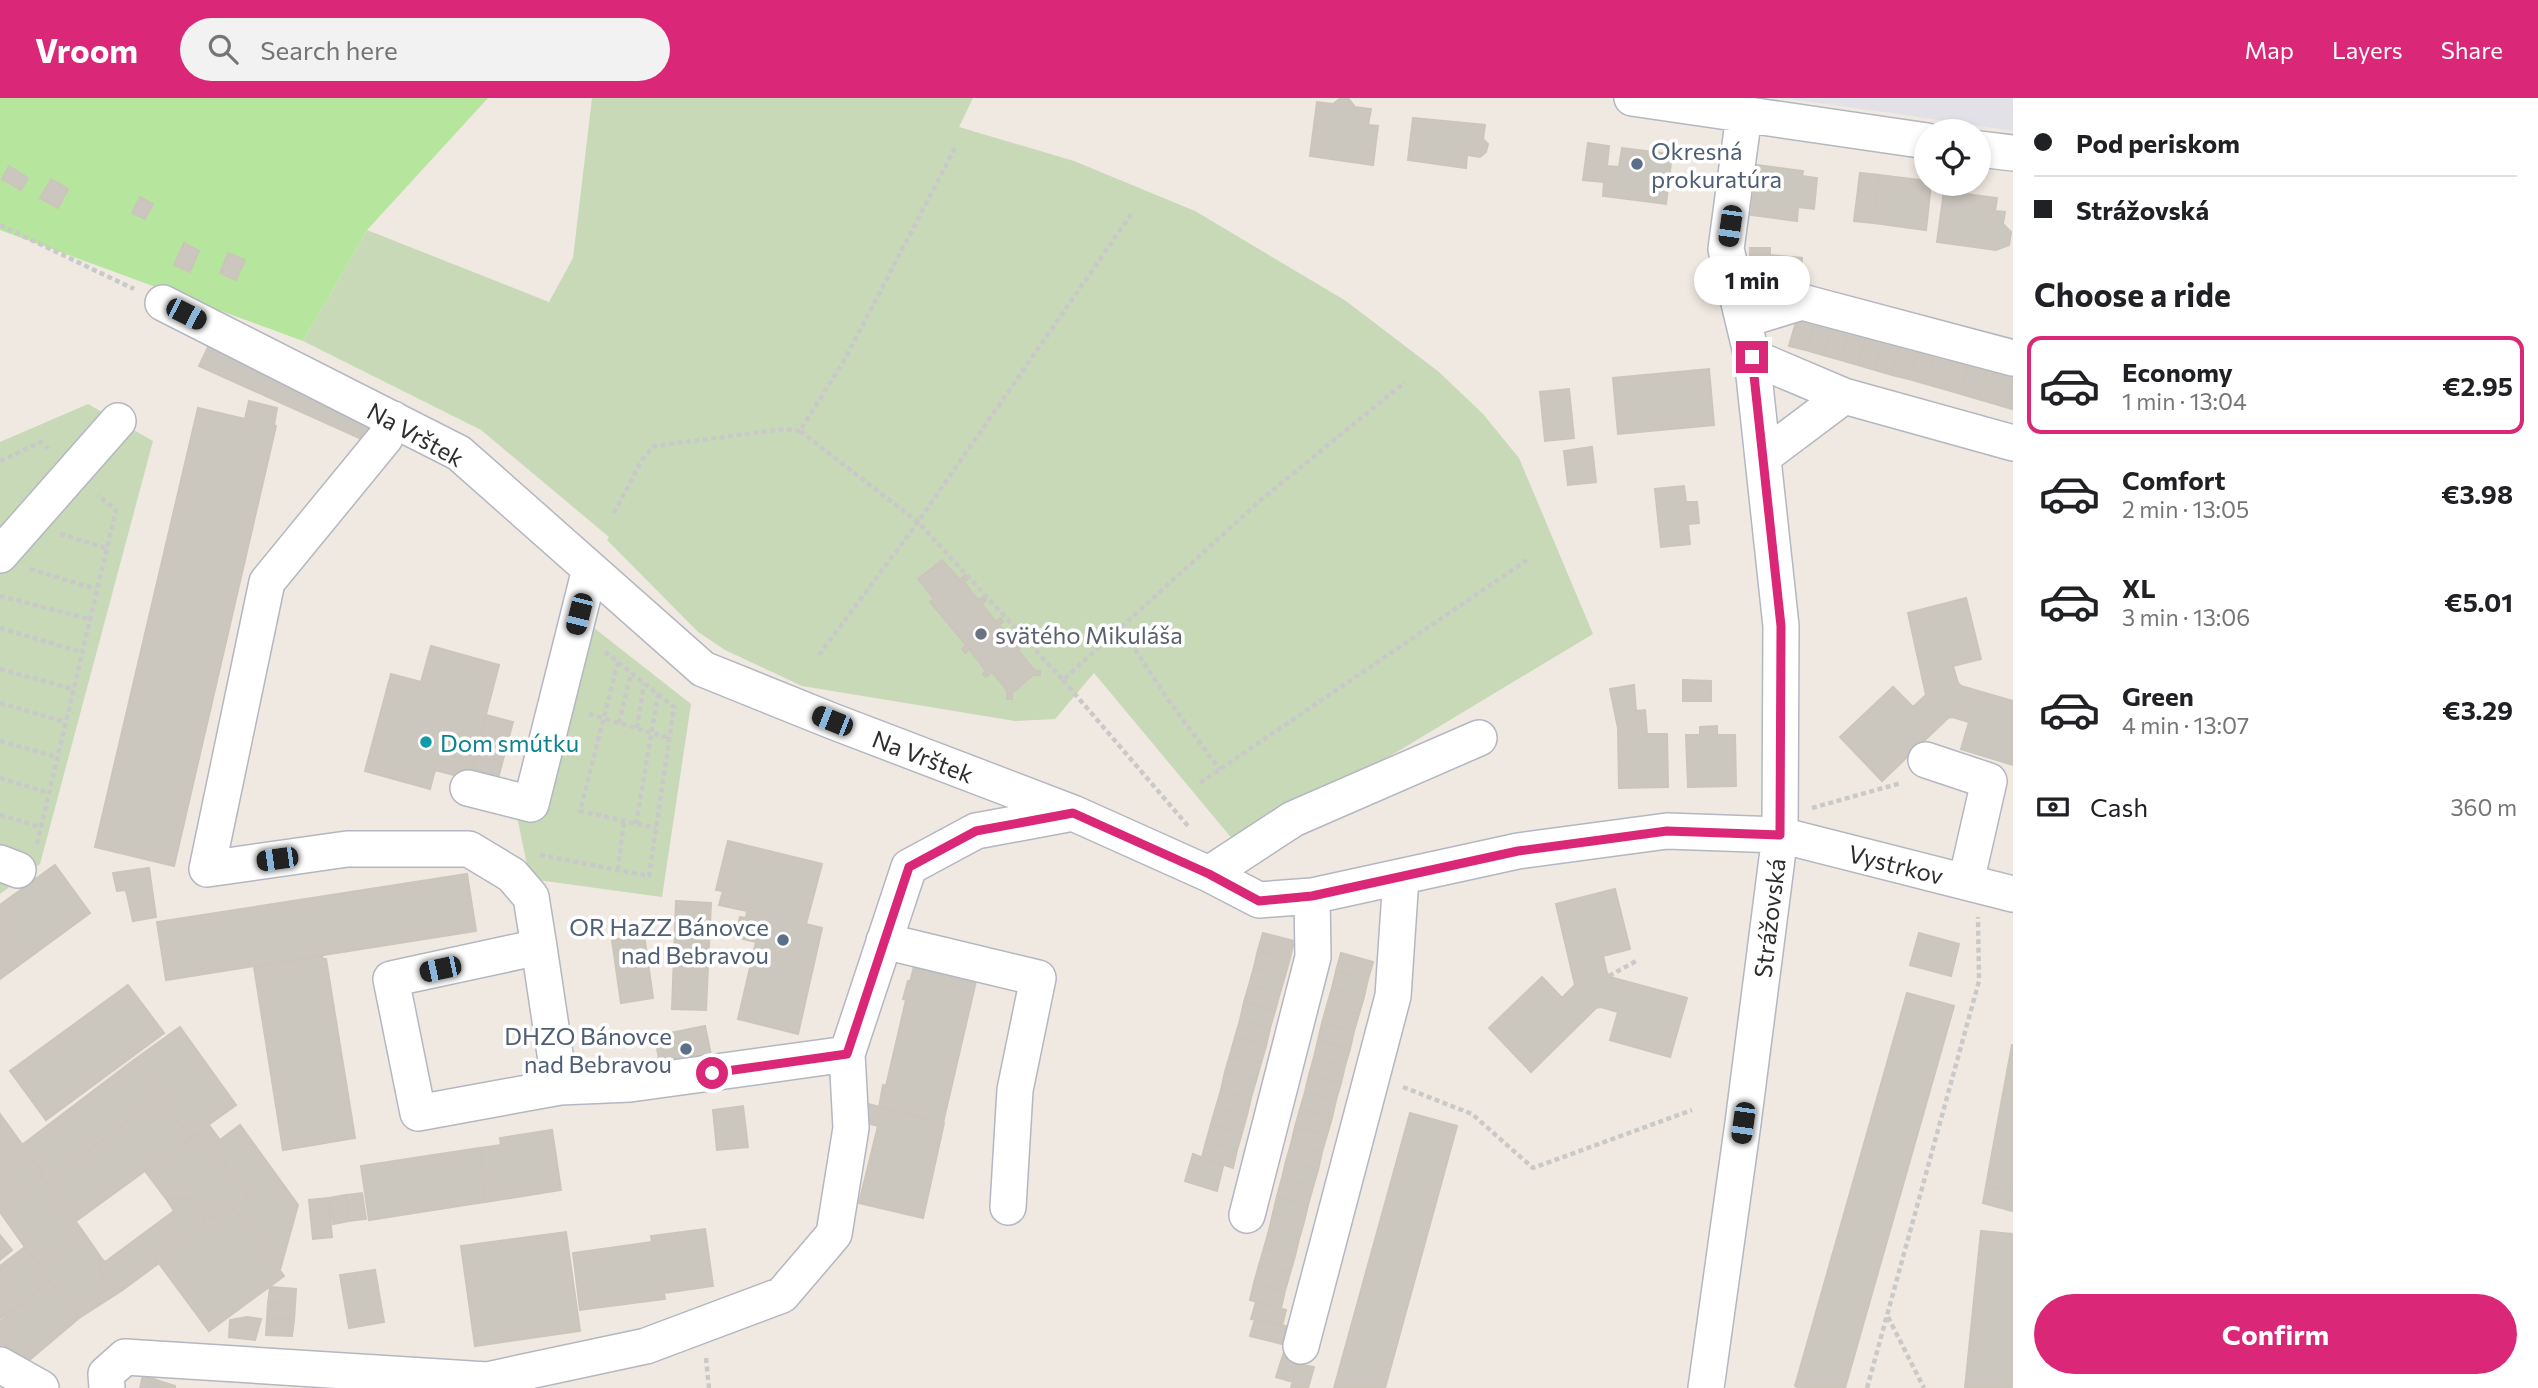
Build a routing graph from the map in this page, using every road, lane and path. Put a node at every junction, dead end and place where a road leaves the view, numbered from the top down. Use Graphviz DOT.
graph roads {
  1 [pos="1632,98"];
  2 [pos="1744,115"];
  3 [pos="1914,139"];
  4 [pos="955,148"];
  5 [pos="1991,150"];
  6 [pos="2013,153"];
  7 [pos="1132,213"];
  8 [pos="0,225"];
  9 [pos="163,303"];
  10 [pos="1744,320"];
  11 [pos="1752,357"];
  12 [pos="2013,358"];
  13 [pos="1405,382"];
  14 [pos="1844,396"];
  15 [pos="393,419"];
  16 [pos="118,421"];
  17 [pos="800,431"];
  18 [pos="2013,443"];
  19 [pos="1764,456"];
  20 [pos="0,461"];
  21 [pos="73,473"];
  22 [pos="614,513"];
  23 [pos="918,522"];
  24 [pos="27,525"];
  25 [pos="106,548"];
  26 [pos="1527,560"];
  27 [pos="12,561"];
  28 [pos="590,569"];
  29 [pos="96,589"];
  30 [pos="0,596"];
  31 [pos="89,619"];
  32 [pos="0,628"];
  33 [pos="1121,628"];
  34 [pos="81,652"];
  35 [pos="818,655"];
  36 [pos="618,662"];
  37 [pos="601,663"];
  38 [pos="0,669"];
  39 [pos="632,673"];
  40 [pos="1063,680"];
  41 [pos="644,683"];
  42 [pos="73,689"];
  43 [pos="658,694"];
  44 [pos="592,702"];
  45 [pos="0,703"];
  46 [pos="556,705"];
  47 [pos="589,715"];
  48 [pos="604,718"];
  49 [pos="65,722"];
  50 [pos="619,723"];
  51 [pos="637,729"];
  52 [pos="652,733"];
  53 [pos="669,738"];
  54 [pos="1479,738"];
  55 [pos="0,741"];
  56 [pos="57,757"];
  57 [pos="1939,764"];
  58 [pos="1220,770"];
  59 [pos="0,778"];
  60 [pos="1200,783"];
  61 [pos="468,788"];
  62 [pos="49,793"];
  63 [pos="1811,808"];
  64 [pos="1073,813"];
  65 [pos="0,815"];
  66 [pos="624,821"];
  67 [pos="636,824"];
  68 [pos="41,827"];
  69 [pos="656,828"];
  70 [pos="1780,835"];
  71 [pos="538,855"];
  72 [pos="9,867"];
  73 [pos="618,870"];
  74 [pos="1209,874"];
  75 [pos="1401,877"];
  76 [pos="1966,881"];
  77 [pos="2013,894"];
  78 [pos="1312,896"];
  79 [pos="884,941"];
  80 [pos="539,947"];
  81 [pos="1638,960"];
  82 [pos="1609,976"];
  83 [pos="847,1054"];
  84 [pos="1372,1075"];
  85 [pos="559,1087"];
  86 [pos="1692,1110"];
  87 [pos="1008,1207"];
  88 [pos="1247,1215"];
  89 [pos="1888,1316"];
  90 [pos="1301,1346"];
  91 [pos="0,1365"];
  92 [pos="41,1388"];
  93 [pos="107,1388"];
  94 [pos="1706,1388"];
  95 [pos="1867,1388"];
  96 [pos="1924,1388"];
  1 -- 2 [label="street"];
  2 -- 3 [label="street"];
  2 -- 10 [label="street, Strážovská"];
  4 -- 17 [label="path"];
  5 -- 6 [label="street"];
  7 -- 23 [label="path"];
  8 -- 9 [label="path"];
  9 -- 15 [label="street, Na Vrštek"];
  10 -- 11 [label="street, Strážovská"];
  10 -- 12 [label="street"];
  11 -- 14 [label="street"];
  11 -- 19 [label="street, Strážovská"];
  13 -- 33 [label="path"];
  14 -- 18 [label="street"];
  14 -- 19 [label="street"];
  15 -- 28 [label="street, Na Vrštek"];
  15 -- 80 [label="street"];
  16 -- 21 [label="street"];
  17 -- 22 [label="path"];
  17 -- 23 [label="path"];
  19 -- 70 [label="street, Strážovská"];
  20 -- 21 [label="path"];
  21 -- 24 [label="street"];
  21 -- 25 [label="path"];
  23 -- 35 [label="path"];
  23 -- 40 [label="path"];
  24 -- 25 [label="path"];
  24 -- 27 [label="street"];
  25 -- 29 [label="path"];
  26 -- 58 [label="path"];
  27 -- 29 [label="path"];
  28 -- 46 [label="street"];
  28 -- 64 [label="street, Na Vrštek"];
  29 -- 31 [label="path"];
  30 -- 31 [label="path"];
  31 -- 34 [label="path"];
  32 -- 34 [label="path"];
  33 -- 40 [label="path"];
  33 -- 58 [label="path"];
  34 -- 42 [label="path"];
  36 -- 37 [label="path"];
  36 -- 39 [label="path"];
  36 -- 48 [label="path"];
  38 -- 42 [label="path"];
  39 -- 41 [label="path"];
  39 -- 50 [label="path"];
  40 -- 74 [label="path"];
  41 -- 43 [label="path"];
  41 -- 51 [label="path"];
  42 -- 49 [label="path"];
  43 -- 52 [label="path"];
  43 -- 53 [label="path"];
  44 -- 47 [label="path"];
  45 -- 49 [label="path"];
  46 -- 47 [label="path"];
  46 -- 61 [label="street"];
  47 -- 48 [label="path"];
  48 -- 50 [label="path"];
  48 -- 66 [label="path"];
  49 -- 56 [label="path"];
  50 -- 51 [label="path"];
  51 -- 52 [label="path"];
  52 -- 53 [label="path"];
  52 -- 67 [label="path"];
  53 -- 69 [label="path"];
  54 -- 74 [label="street"];
  55 -- 56 [label="path"];
  56 -- 62 [label="path"];
  57 -- 63 [label="path"];
  57 -- 76 [label="street"];
  58 -- 60 [label="path"];
  59 -- 62 [label="path"];
  62 -- 68 [label="path"];
  64 -- 74 [label="street, Na Vrštek"];
  64 -- 79 [label="street"];
  65 -- 68 [label="path"];
  66 -- 67 [label="path"];
  66 -- 73 [label="path"];
  67 -- 69 [label="path"];
  68 -- 72 [label="path"];
  69 -- 73 [label="path"];
  70 -- 75 [label="street, Na Vrštek"];
  70 -- 76 [label="street, Vystrkov"];
  70 -- 94 [label="street, Strážovská"];
  71 -- 73 [label="path"];
  74 -- 78 [label="street, Na Vrštek"];
  75 -- 78 [label="street, Na Vrštek"];
  75 -- 84 [label="street"];
  76 -- 77 [label="street, Vystrkov"];
  76 -- 89 [label="path"];
  78 -- 88 [label="street"];
  79 -- 83 [label="street"];
  79 -- 87 [label="street"];
  80 -- 85 [label="street"];
  80 -- 85 [label="street"];
  81 -- 82 [label="path"];
  83 -- 85 [label="street"];
  83 -- 93 [label="street"];
  84 -- 86 [label="path"];
  84 -- 90 [label="street"];
  89 -- 95 [label="path"];
  89 -- 96 [label="path"];
  91 -- 92 [label="street"];
}
